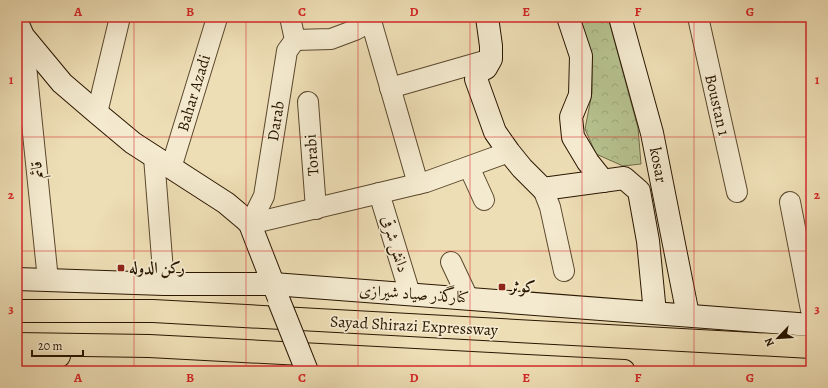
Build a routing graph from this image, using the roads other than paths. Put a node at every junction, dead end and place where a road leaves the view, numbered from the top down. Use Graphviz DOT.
graph roads {
  1 [pos="120,17"];
  2 [pos="290,17"];
  3 [pos="487,17"];
  4 [pos="568,17"];
  5 [pos="620,17"];
  6 [pos="698,17"];
  7 [pos="217,18"];
  8 [pos="370,19"];
  9 [pos="20,29"];
  10 [pos="295,40"];
  11 [pos="492,59"];
  12 [pos="390,88"];
  13 [pos="308,102"];
  14 [pos="98,113"];
  15 [pos="509,152"];
  16 [pos="163,162"];
  17 [pos="469,167"];
  18 [pos="603,181"];
  19 [pos="418,184"];
  20 [pos="543,189"];
  21 [pos="737,192"];
  22 [pos="380,193"];
  23 [pos="484,200"];
  24 [pos="790,202"];
  25 [pos="316,209"];
  26 [pos="250,224"];
  27 [pos="451,262"];
  28 [pos="564,271"];
  29 [pos="17,279"];
  30 [pos="48,280"];
  31 [pos="164,284"];
  32 [pos="276,292"];
  33 [pos="410,294"];
  34 [pos="17,297"];
  35 [pos="468,298"];
  36 [pos="811,310"];
  37 [pos="17,311"];
  38 [pos="153,311"];
  39 [pos="655,313"];
  40 [pos="688,315"];
  41 [pos="811,325"];
  42 [pos="17,344"];
  43 [pos="149,346"];
  44 [pos="811,347"];
  45 [pos="17,361"];
  46 [pos="307,371"];
  47 [pos="624,371"];
  1 -- 14 [label="street"];
  2 -- 10 [label="street"];
  3 -- 11 [label="main road"];
  4 -- 18 [label="main road"];
  5 -- 40 [label="main road, kosar"];
  6 -- 21 [label="street, Boustan 1"];
  7 -- 16 [label="street, Bahar Azadi"];
  8 -- 10 [label="street"];
  8 -- 12 [label="street"];
  9 -- 14 [label="main road"];
  9 -- 30 [label="street, قائم"];
  10 -- 26 [label="street, Darab"];
  11 -- 12 [label="street"];
  11 -- 15 [label="main road"];
  12 -- 19 [label="street"];
  13 -- 25 [label="street, Torabi"];
  14 -- 16 [label="main road"];
  15 -- 17 [label="street"];
  15 -- 20 [label="main road"];
  16 -- 26 [label="main road"];
  16 -- 31 [label="street"];
  17 -- 19 [label="street"];
  17 -- 23 [label="street"];
  18 -- 20 [label="main road"];
  18 -- 39 [label="main road"];
  19 -- 22 [label="street"];
  20 -- 28 [label="street"];
  22 -- 25 [label="street"];
  22 -- 33 [label="street, دانش شرقی"];
  24 -- 36 [label="street"];
  25 -- 26 [label="street"];
  26 -- 32 [label="main road"];
  27 -- 35 [label="street"];
  29 -- 30 [label="main road, کنارگذر صیاد شیرازی"];
  30 -- 31 [label="main road, کنارگذر صیاد شیرازی"];
  31 -- 32 [label="main road, کنارگذر صیاد شیرازی"];
  32 -- 33 [label="main road, کنارگذر صیاد شیرازی"];
  32 -- 46 [label="main road, bridge"];
  33 -- 35 [label="main road, کنارگذر صیاد شیرازی"];
  34 -- 38 [label="highway"];
  35 -- 39 [label="main road, کنارگذر صیاد شیرازی"];
  37 -- 38 [label="highway, Sayad Shirazi Expressway"];
  38 -- 44 [label="highway, Sayad Shirazi Expressway"];
  39 -- 40 [label="main road, کنارگذر صیاد شیرازی"];
  40 -- 41 [label="main road, کنارگذر صیاد شیرازی"];
  42 -- 43 [label="highway, Sayad Shirazi Expressway"];
  43 -- 45 [label="highway"];
  43 -- 47 [label="highway, Sayad Shirazi Expressway"];
}
